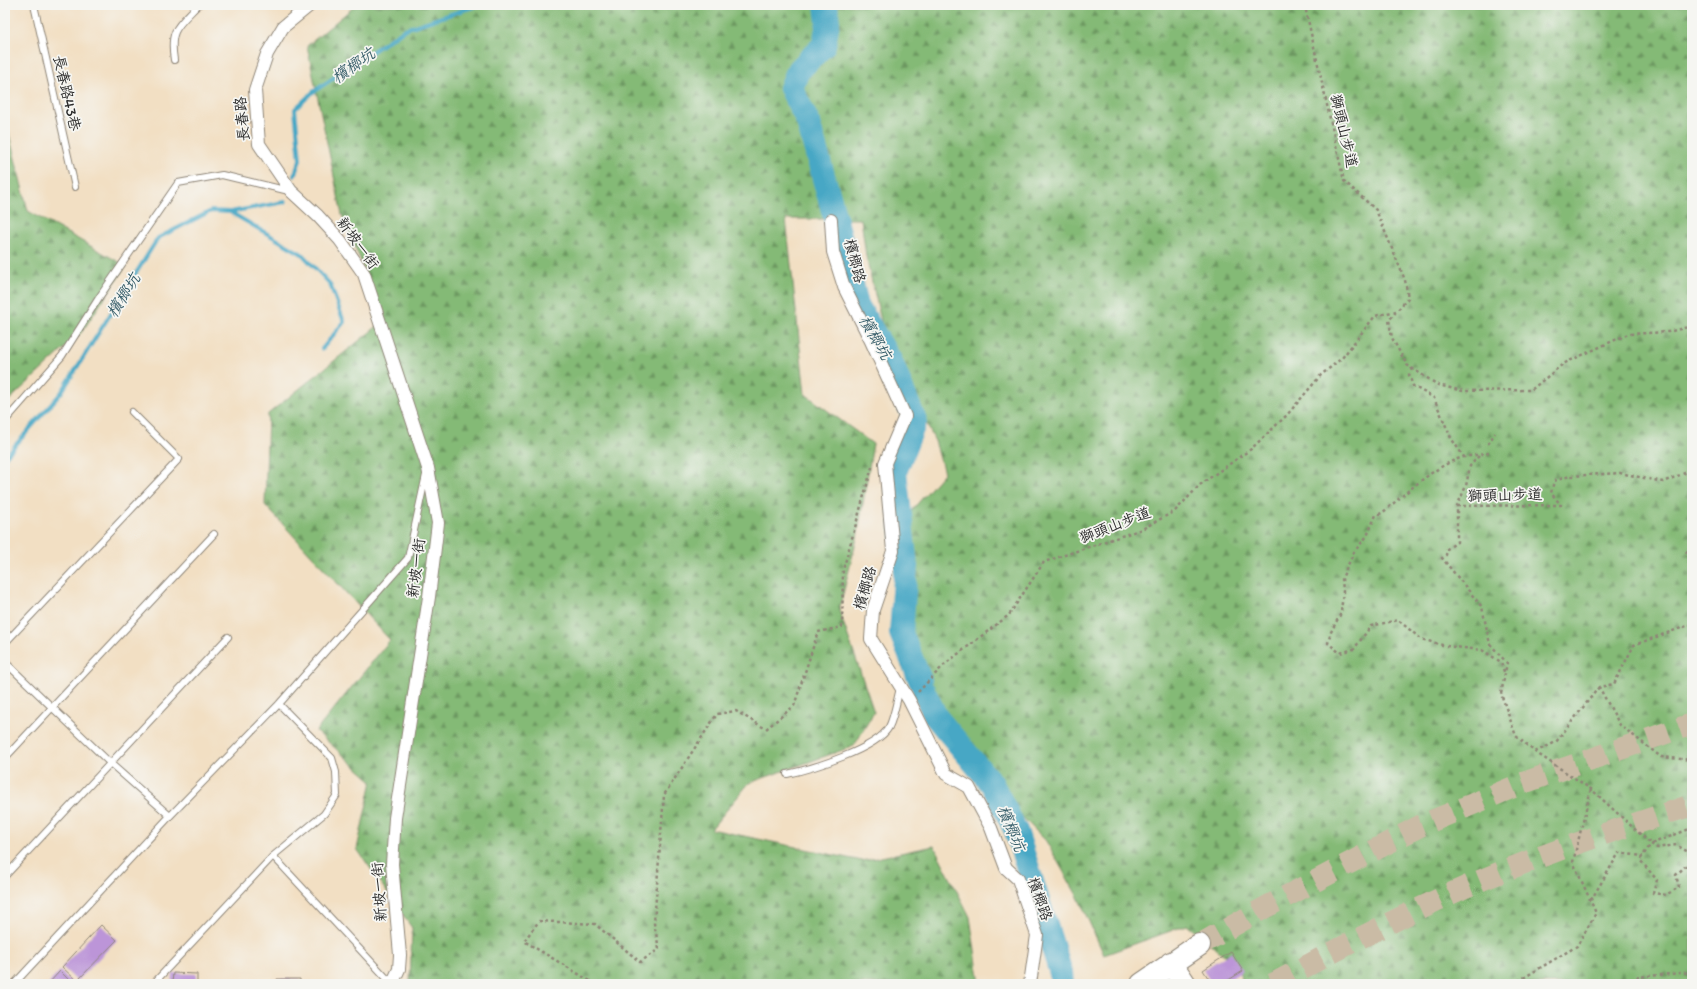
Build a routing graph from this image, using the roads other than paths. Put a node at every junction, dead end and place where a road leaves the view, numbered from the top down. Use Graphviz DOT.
graph roads {
  1 [pos="34,5"];
  2 [pos="198,5"];
  3 [pos="310,5"];
  4 [pos="174,60"];
  5 [pos="75,187"];
  6 [pos="291,191"];
  7 [pos="831,220"];
  8 [pos="132,412"];
  9 [pos="5,421"];
  10 [pos="428,468"];
  11 [pos="214,534"];
  12 [pos="228,636"];
  13 [pos="5,643"];
  14 [pos="5,662"];
  15 [pos="900,688"];
  16 [pos="278,704"];
  17 [pos="53,707"];
  18 [pos="5,758"];
  19 [pos="110,763"];
  20 [pos="787,774"];
  21 [pos="170,816"];
  22 [pos="273,856"];
  23 [pos="5,876"];
  24 [pos="1199,945"];
  25 [pos="1171,963"];
  26 [pos="14,984"];
  27 [pos="153,984"];
  28 [pos="392,984"];
  29 [pos="1030,984"];
  30 [pos="1142,984"];
  31 [pos="1185,984"];
  1 -- 5 [label="lane, 長春路43巷"];
  2 -- 4 [label="lane"];
  3 -- 6 [label="street, 長春路"];
  6 -- 9 [label="lane"];
  6 -- 10 [label="street, 新坡一街"];
  7 -- 15 [label="street, 檳榔路"];
  8 -- 13 [label="lane"];
  10 -- 16 [label="lane"];
  10 -- 28 [label="street, 新坡一街"];
  11 -- 17 [label="lane"];
  12 -- 19 [label="lane"];
  14 -- 17 [label="lane"];
  15 -- 20 [label="lane"];
  15 -- 29 [label="street, 檳榔路"];
  16 -- 21 [label="lane"];
  16 -- 22 [label="lane"];
  17 -- 18 [label="lane"];
  17 -- 19 [label="lane"];
  19 -- 21 [label="lane"];
  19 -- 23 [label="lane"];
  21 -- 26 [label="lane"];
  22 -- 27 [label="lane"];
  22 -- 28 [label="lane"];
  24 -- 25 [label="highway"];
  25 -- 30 [label="highway"];
  25 -- 31 [label="highway"];
}
